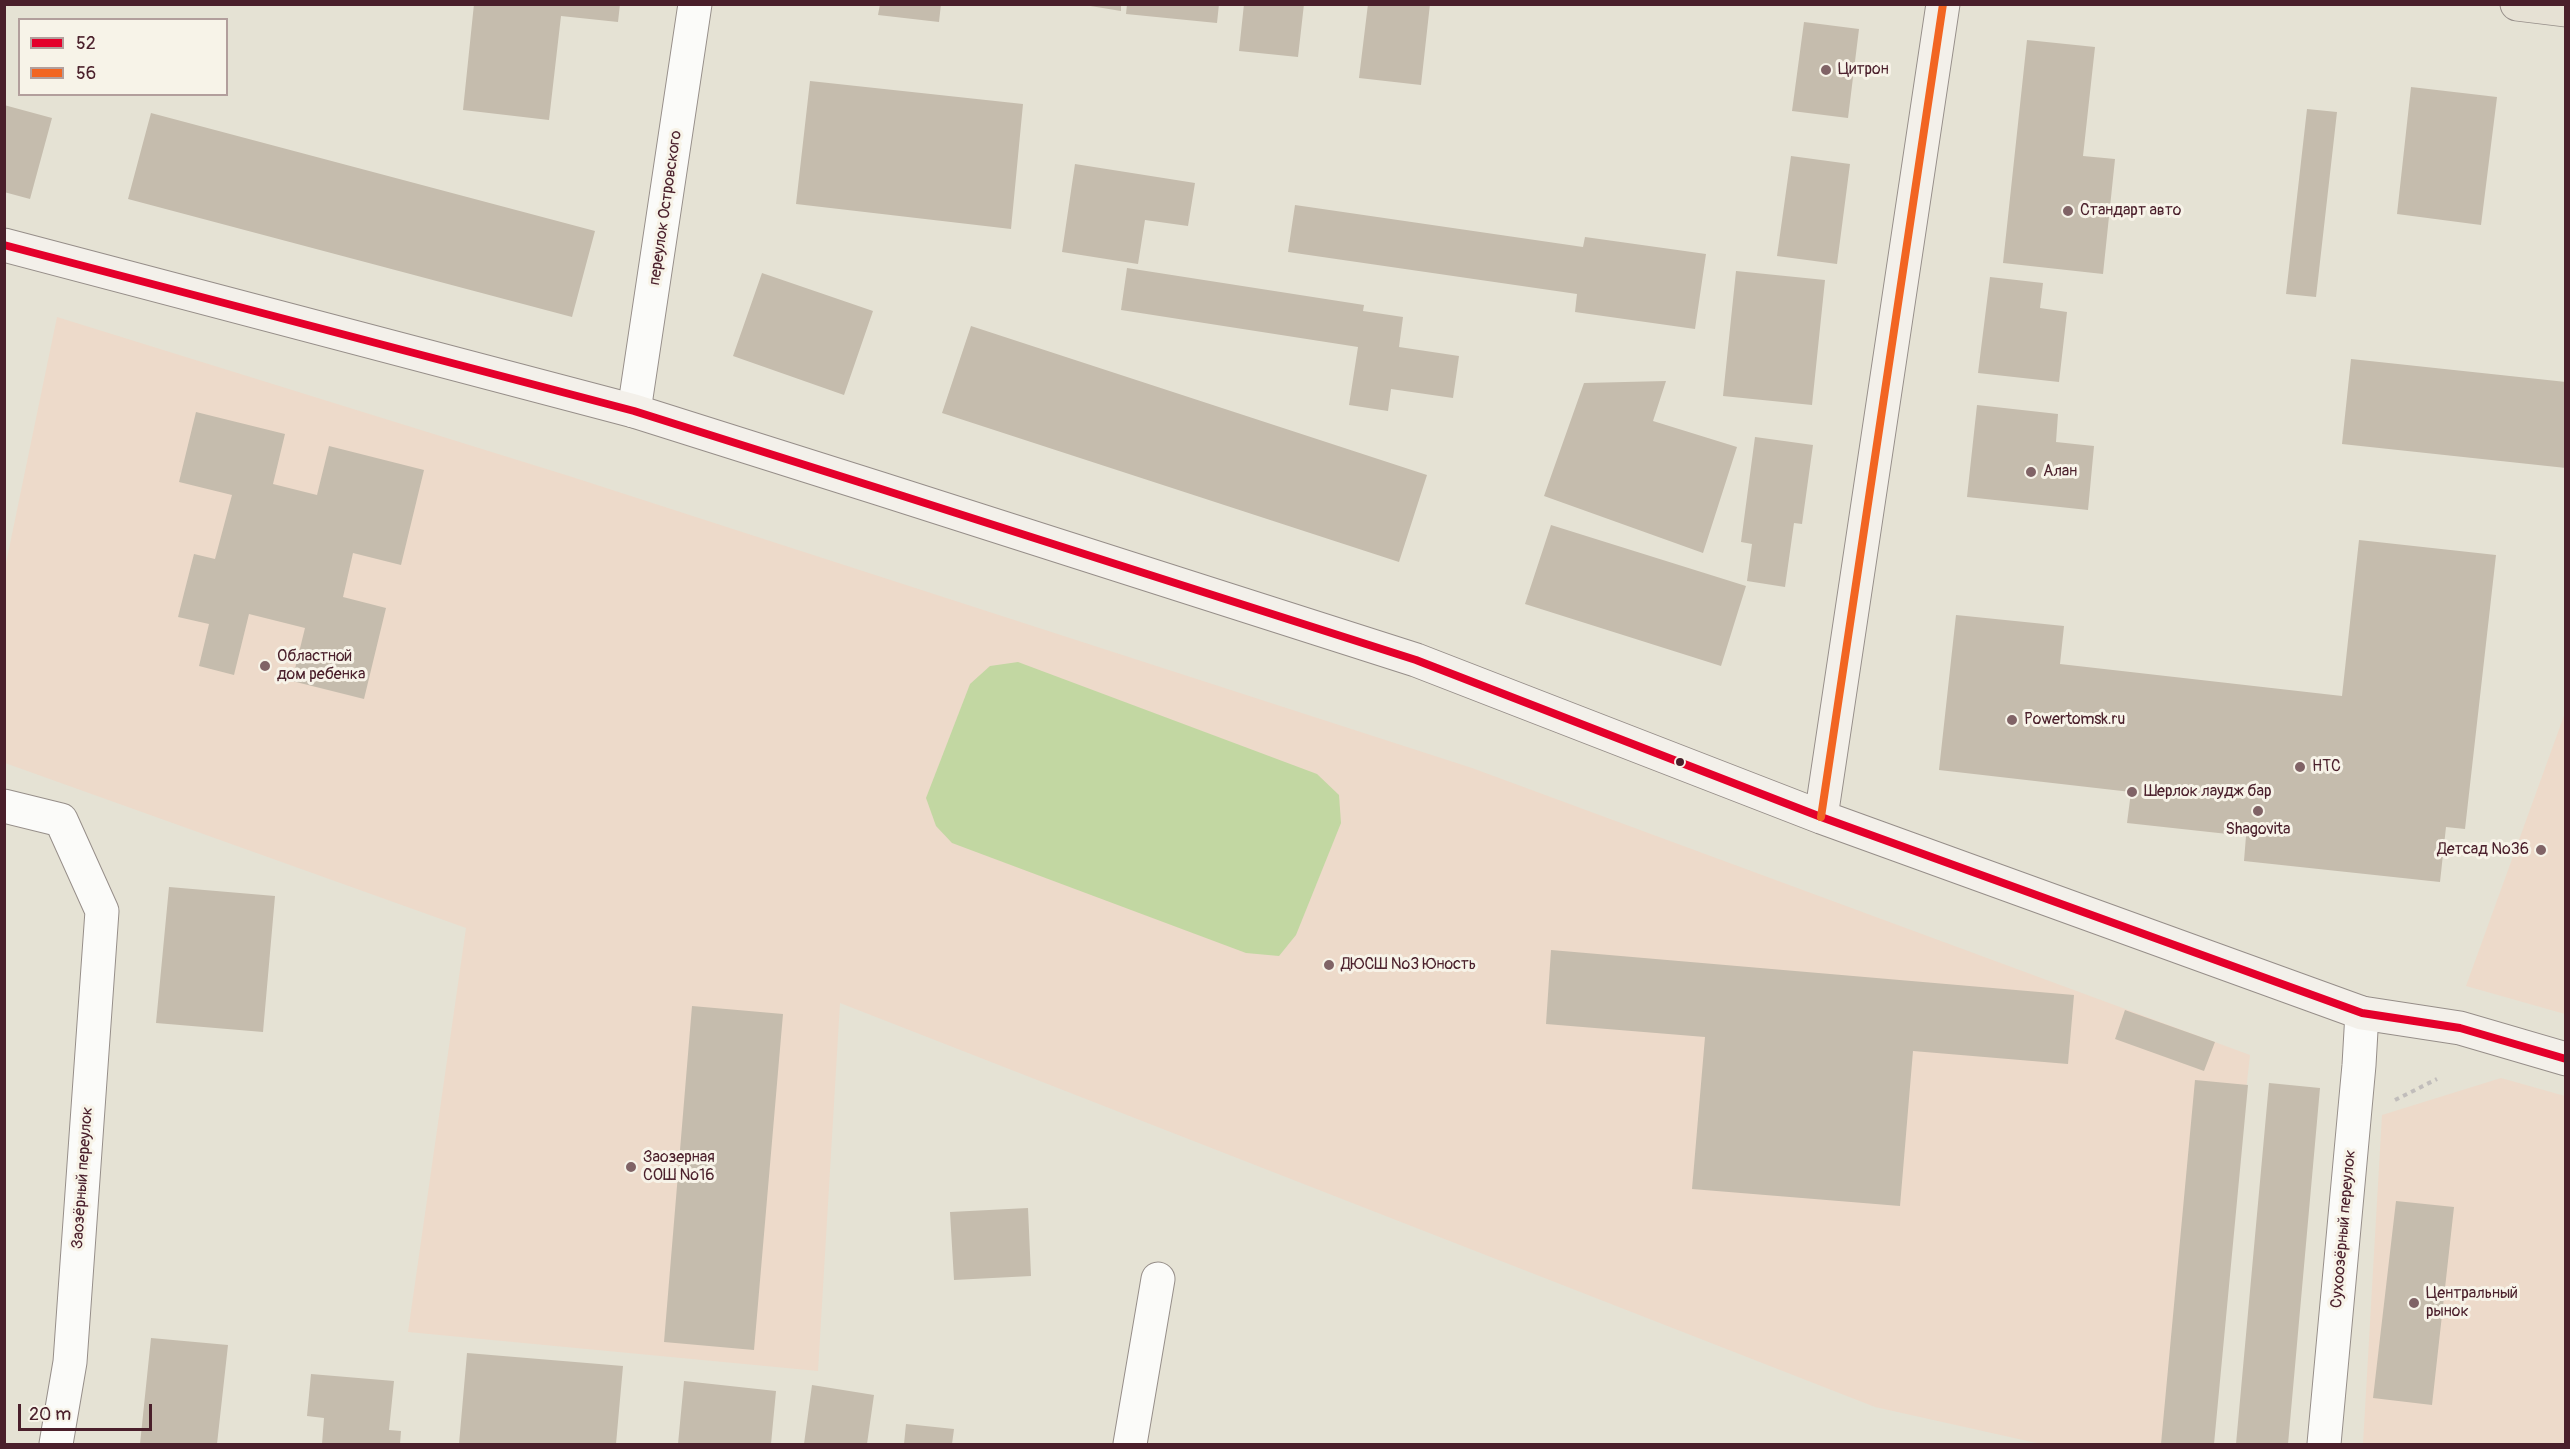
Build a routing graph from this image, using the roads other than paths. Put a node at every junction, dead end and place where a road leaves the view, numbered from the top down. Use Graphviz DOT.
graph roads {
  1 [pos="695,4"];
  2 [pos="1943,4"];
  3 [pos="2517,4"];
  4 [pos="2565,10"];
  5 [pos="4,245"];
  6 [pos="634,411"];
  7 [pos="4,806"];
  8 [pos="1821,817"];
  9 [pos="2362,1013"];
  10 [pos="2565,1059"];
  11 [pos="1158,1279"];
  12 [pos="56,1444"];
  13 [pos="1130,1444"];
  14 [pos="2324,1444"];
  1 -- 6 [label="street, переулок Островского"];
  2 -- 8 [label="street"];
  3 -- 4 [label="main road"];
  5 -- 6 [label="street"];
  6 -- 8 [label="street"];
  7 -- 12 [label="street, Заозёрный переулок"];
  8 -- 9 [label="street"];
  9 -- 10 [label="street"];
  9 -- 14 [label="street, Сухоозёрный переулок"];
  11 -- 13 [label="street"];
}
